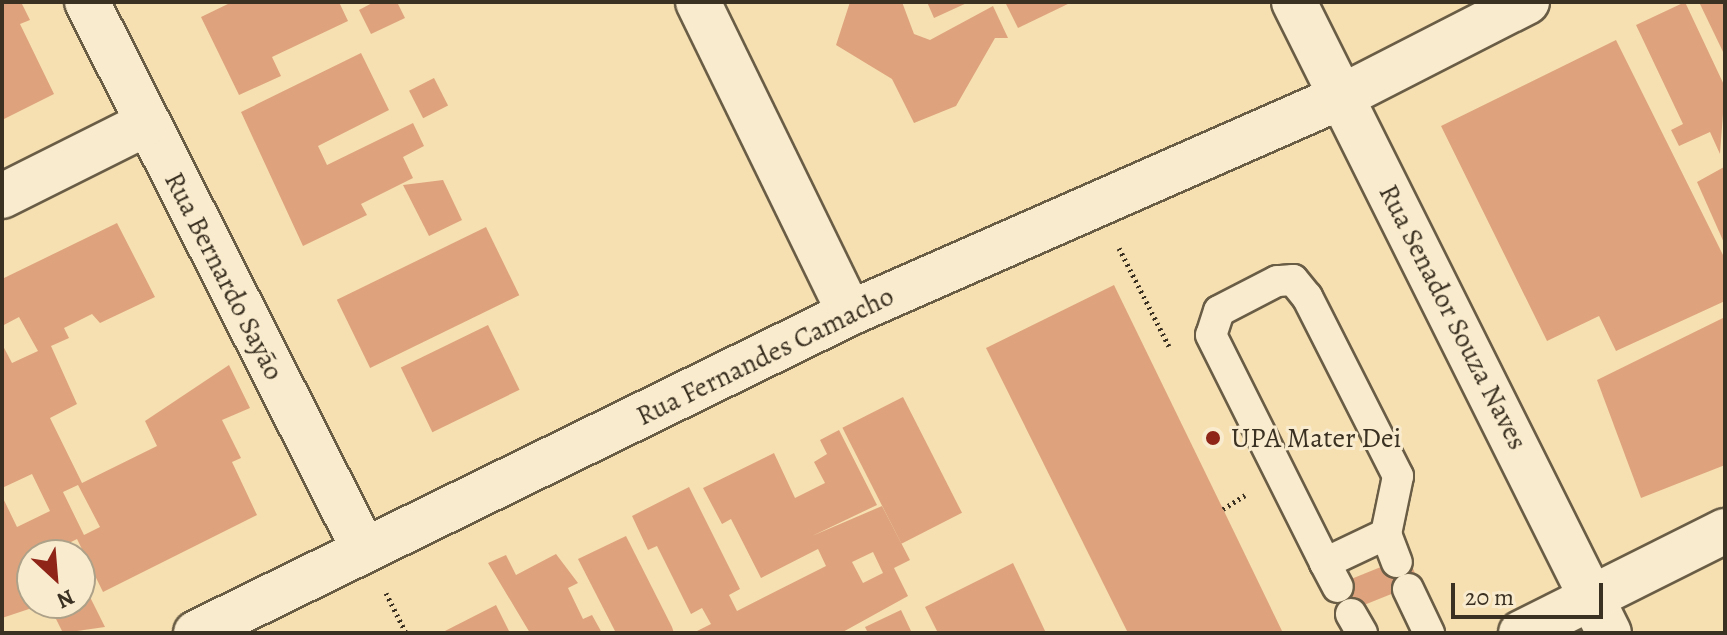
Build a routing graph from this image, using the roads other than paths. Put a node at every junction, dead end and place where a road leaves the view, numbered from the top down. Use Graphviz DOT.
graph roads {
  1 [pos="87,2"];
  2 [pos="698,2"];
  3 [pos="1294,2"];
  4 [pos="1527,2"];
  5 [pos="1341,97"];
  6 [pos="146,124"];
  7 [pos="2,196"];
  8 [pos="850,313"];
  9 [pos="1725,531"];
  10 [pos="364,550"];
  11 [pos="1397,561"];
  12 [pos="1344,599"];
  13 [pos="1601,615"];
  14 [pos="196,633"];
  15 [pos="1429,633"];
  16 [pos="1521,633"];
  1 -- 6 [label="street, Rua Bernardo Sayão"];
  2 -- 8 [label="street"];
  3 -- 5 [label="street, Rua Senador Souza Naves"];
  4 -- 5 [label="street, Rua Fernandes Camacho"];
  5 -- 8 [label="street, Rua Fernandes Camacho"];
  5 -- 13 [label="street, Rua Senador Souza Naves"];
  6 -- 7 [label="street"];
  6 -- 10 [label="street, Rua Bernardo Sayão"];
  8 -- 10 [label="street, Rua Fernandes Camacho"];
  9 -- 13 [label="street"];
  10 -- 14 [label="street, Rua Fernandes Camacho"];
  11 -- 12 [label="lane"];
  11 -- 12 [label="lane"];
  11 -- 15 [label="lane"];
  13 -- 16 [label="street"];
}
